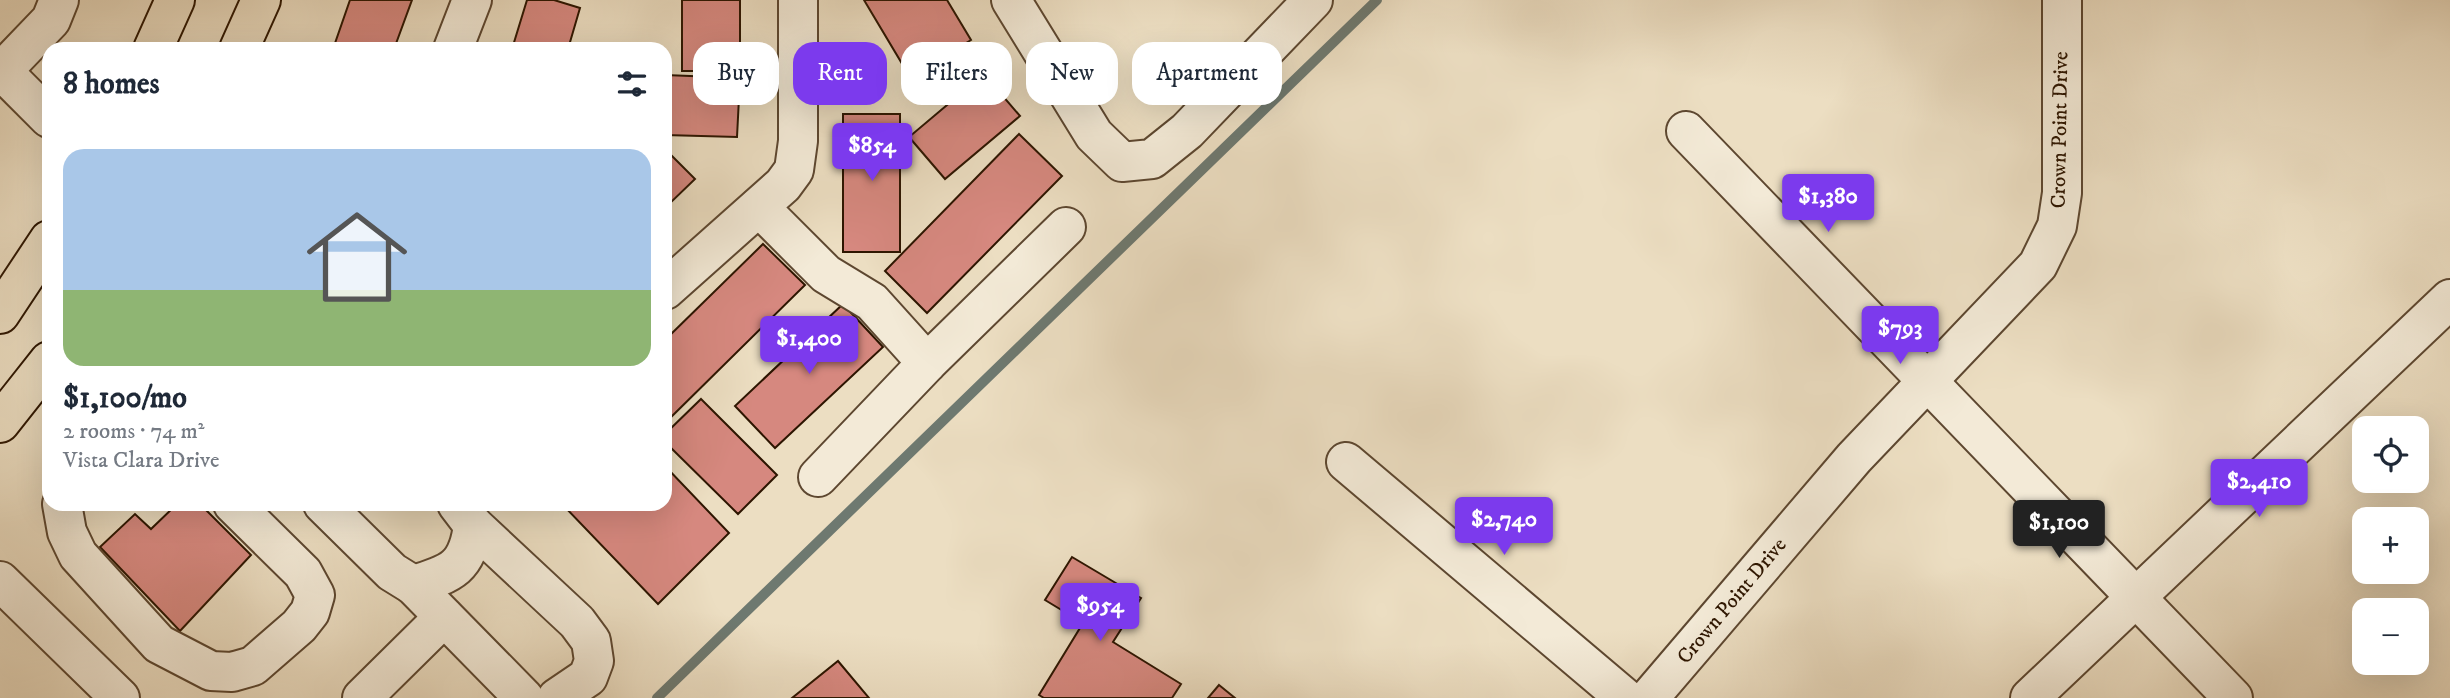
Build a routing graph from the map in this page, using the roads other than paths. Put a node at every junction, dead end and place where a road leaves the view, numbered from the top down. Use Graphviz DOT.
graph roads {
  1 [pos="59,0"];
  2 [pos="175,0"];
  3 [pos="261,0"];
  4 [pos="472,0"];
  5 [pos="798,0"];
  6 [pos="1011,0"];
  7 [pos="1313,0"];
  8 [pos="2062,0"];
  9 [pos="156,42"];
  10 [pos="242,42"];
  11 [pos="456,42"];
  12 [pos="1,70"];
  13 [pos="42,111"];
  14 [pos="1686,131"];
  15 [pos="759,207"];
  16 [pos="1066,227"];
  17 [pos="42,255"];
  18 [pos="672,284"];
  19 [pos="6,292"];
  20 [pos="2450,299"];
  21 [pos="928,363"];
  22 [pos="42,370"];
  23 [pos="1928,380"];
  24 [pos="0,424"];
  25 [pos="1346,462"];
  26 [pos="818,477"];
  27 [pos="63,511"];
  28 [pos="240,511"];
  29 [pos="330,511"];
  30 [pos="465,514"];
  31 [pos="414,585"];
  32 [pos="4,593"];
  33 [pos="2135,596"];
  34 [pos="444,617"];
  35 [pos="120,698"];
  36 [pos="362,698"];
  37 [pos="524,698"];
  38 [pos="557,698"];
  39 [pos="1625,698"];
  40 [pos="1649,698"];
  41 [pos="2030,698"];
  42 [pos="2233,698"];
  1 -- 12 [label="street"];
  2 -- 9 [label="main road"];
  3 -- 10 [label="main road"];
  4 -- 11 [label="street"];
  5 -- 15 [label="street"];
  6 -- 7 [label="street"];
  8 -- 23 [label="street, Crown Point Drive"];
  12 -- 13 [label="street"];
  14 -- 23 [label="street"];
  15 -- 18 [label="street"];
  15 -- 21 [label="street"];
  16 -- 21 [label="street"];
  17 -- 19 [label="main road"];
  20 -- 33 [label="street"];
  21 -- 26 [label="street"];
  22 -- 24 [label="main road"];
  23 -- 33 [label="street"];
  23 -- 40 [label="street, Crown Point Drive"];
  25 -- 39 [label="street"];
  27 -- 28 [label="street"];
  29 -- 31 [label="street"];
  30 -- 31 [label="street"];
  30 -- 38 [label="street"];
  31 -- 34 [label="street"];
  32 -- 35 [label="street"];
  33 -- 41 [label="street"];
  33 -- 42 [label="street"];
  34 -- 36 [label="street"];
  34 -- 37 [label="street"];
}
